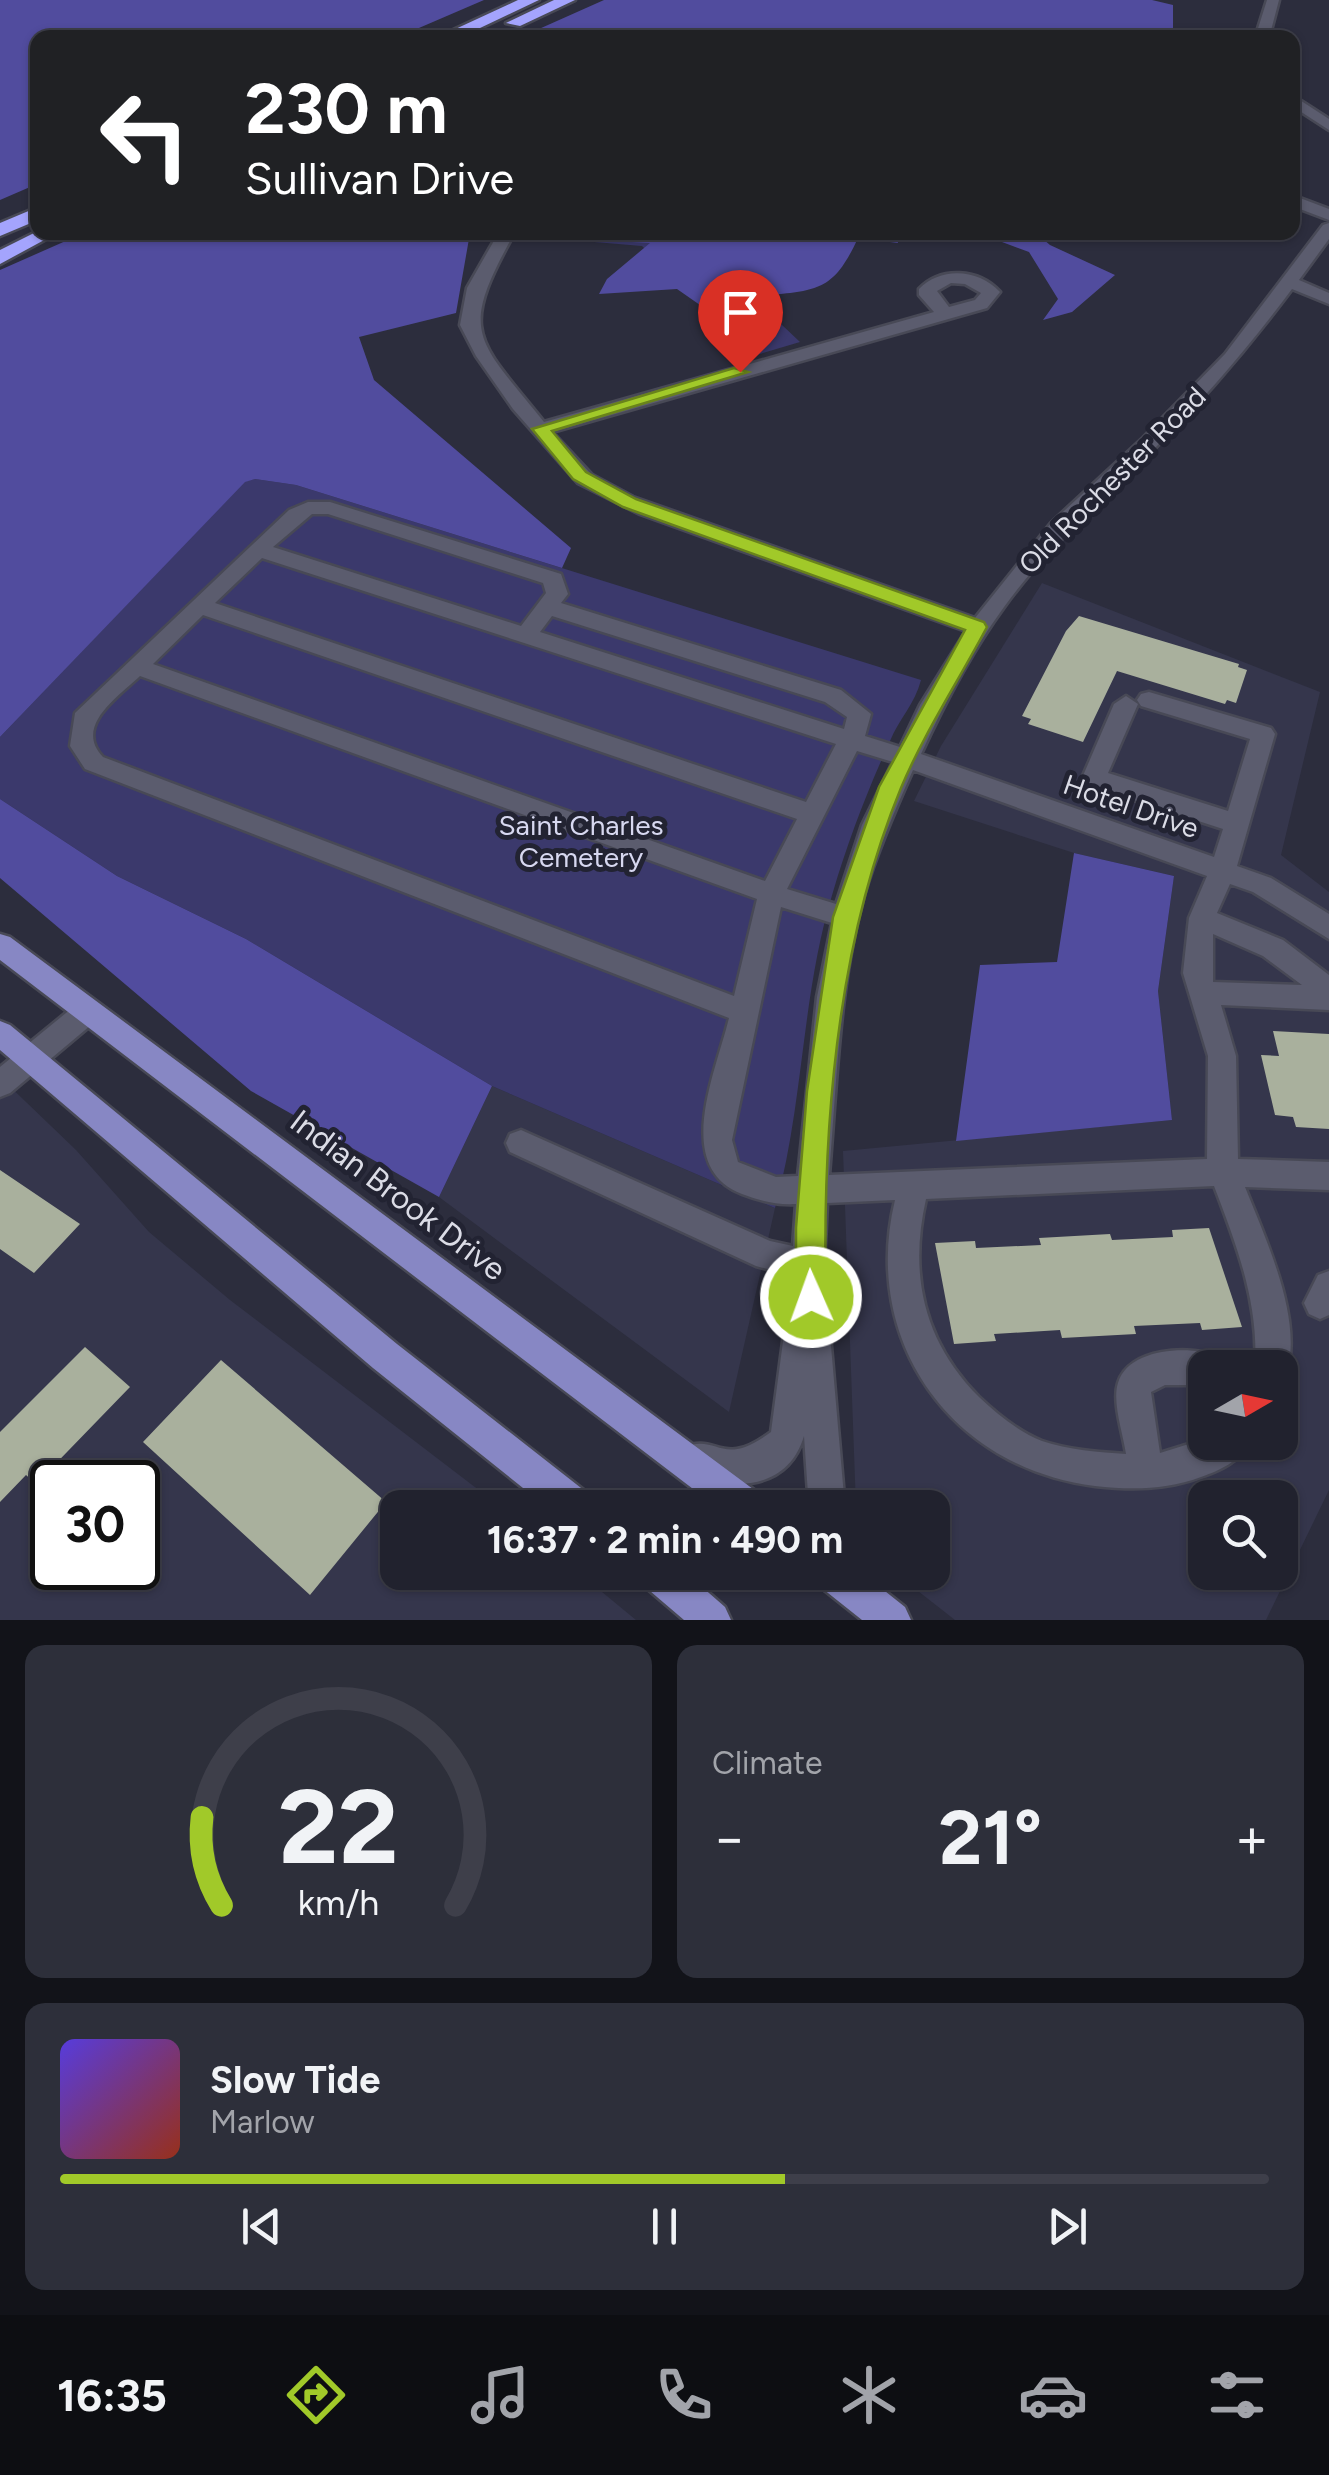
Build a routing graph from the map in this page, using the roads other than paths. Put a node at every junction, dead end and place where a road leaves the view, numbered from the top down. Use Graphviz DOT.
graph roads {
  1 [pos="531,0"];
  2 [pos="567,0"];
  3 [pos="1273,0"];
  4 [pos="462,30"];
  5 [pos="499,30"];
  6 [pos="1264,30"];
  7 [pos="1300,105"];
  8 [pos="1329,126"];
  9 [pos="1300,203"];
  10 [pos="1329,215"];
  11 [pos="30,217"];
  12 [pos="1329,228"];
  13 [pos="0,230"];
  14 [pos="30,235"];
  15 [pos="35,240"];
  16 [pos="503,240"];
  17 [pos="0,248"];
  18 [pos="0,258"];
  19 [pos="1287,282"];
  20 [pos="1329,299"];
  21 [pos="945,313"];
  22 [pos="541,429"];
  23 [pos="259,550"];
  24 [pos="200,606"];
  25 [pos="548,607"];
  26 [pos="977,627"];
  27 [pos="525,636"];
  28 [pos="136,666"];
  29 [pos="850,741"];
  30 [pos="904,757"];
  31 [pos="812,814"];
  32 [pos="1234,824"];
  33 [pos="1223,870"];
  34 [pos="771,894"];
  35 [pos="845,917"];
  36 [pos="1202,918"];
  37 [pos="1329,928"];
  38 [pos="0,945"];
  39 [pos="1203,993"];
  40 [pos="1329,995"];
  41 [pos="87,1012"];
  42 [pos="744,1012"];
  43 [pos="0,1033"];
  44 [pos="30,1059"];
  45 [pos="0,1084"];
  46 [pos="520,1143"];
  47 [pos="1224,1172"];
  48 [pos="1329,1176"];
  49 [pos="914,1184"];
  50 [pos="812,1192"];
  51 [pos="808,1265"];
  52 [pos="1274,1350"];
  53 [pos="1188,1368"];
  54 [pos="677,1455"];
  55 [pos="1208,1460"];
  56 [pos="1146,1472"];
  57 [pos="554,1490"];
  58 [pos="724,1490"];
  59 [pos="826,1490"];
  60 [pos="677,1590"];
  61 [pos="853,1590"];
  62 [pos="866,1590"];
  63 [pos="882,1613"];
  64 [pos="712,1620"];
  1 -- 4 [label="highway"];
  2 -- 5 [label="highway"];
  3 -- 6 [label="street"];
  7 -- 8 [label="street"];
  9 -- 10 [label="street"];
  11 -- 13 [label="highway"];
  12 -- 19 [label="street, Old Rochester Road"];
  14 -- 17 [label="highway"];
  15 -- 18 [label="highway"];
  16 -- 22 [label="street"];
  19 -- 20 [label="street"];
  19 -- 26 [label="street, Old Rochester Road"];
  21 -- 22 [label="street"];
  22 -- 26 [label="street"];
  23 -- 24 [label="street"];
  23 -- 25 [label="street"];
  23 -- 27 [label="street, Hotel Drive"];
  24 -- 28 [label="street"];
  24 -- 31 [label="street"];
  25 -- 27 [label="street"];
  25 -- 29 [label="street"];
  26 -- 30 [label="street, Old Rochester Road"];
  27 -- 29 [label="street, Hotel Drive"];
  28 -- 34 [label="street"];
  28 -- 42 [label="street"];
  29 -- 30 [label="street, Hotel Drive"];
  29 -- 31 [label="street"];
  30 -- 33 [label="street, Hotel Drive"];
  30 -- 35 [label="street, Old Rochester Road"];
  31 -- 34 [label="street"];
  32 -- 32 [label="street"];
  32 -- 33 [label="street"];
  33 -- 36 [label="street"];
  33 -- 37 [label="street, Hotel Drive"];
  34 -- 35 [label="street"];
  34 -- 42 [label="street"];
  35 -- 50 [label="street, Old Rochester Road"];
  36 -- 39 [label="street"];
  36 -- 40 [label="street"];
  38 -- 41 [label="main road, Indian Brook Drive"];
  39 -- 40 [label="street"];
  39 -- 47 [label="street"];
  41 -- 44 [label="street"];
  41 -- 54 [label="main road, Indian Brook Drive"];
  42 -- 50 [label="street"];
  43 -- 44 [label="main road"];
  44 -- 45 [label="street"];
  44 -- 57 [label="main road"];
  46 -- 51 [label="street"];
  47 -- 48 [label="street"];
  47 -- 49 [label="street"];
  47 -- 52 [label="street"];
  49 -- 50 [label="street"];
  49 -- 56 [label="street"];
  50 -- 51 [label="street, Old Rochester Road"];
  51 -- 54 [label="street"];
  51 -- 59 [label="street, Old Rochester Road"];
  53 -- 56 [label="street"];
  54 -- 58 [label="main road, Indian Brook Drive"];
  55 -- 56 [label="street"];
  60 -- 64 [label="main road"];
  61 -- 63 [label="main road"];
  62 -- 63 [label="street"];
}
